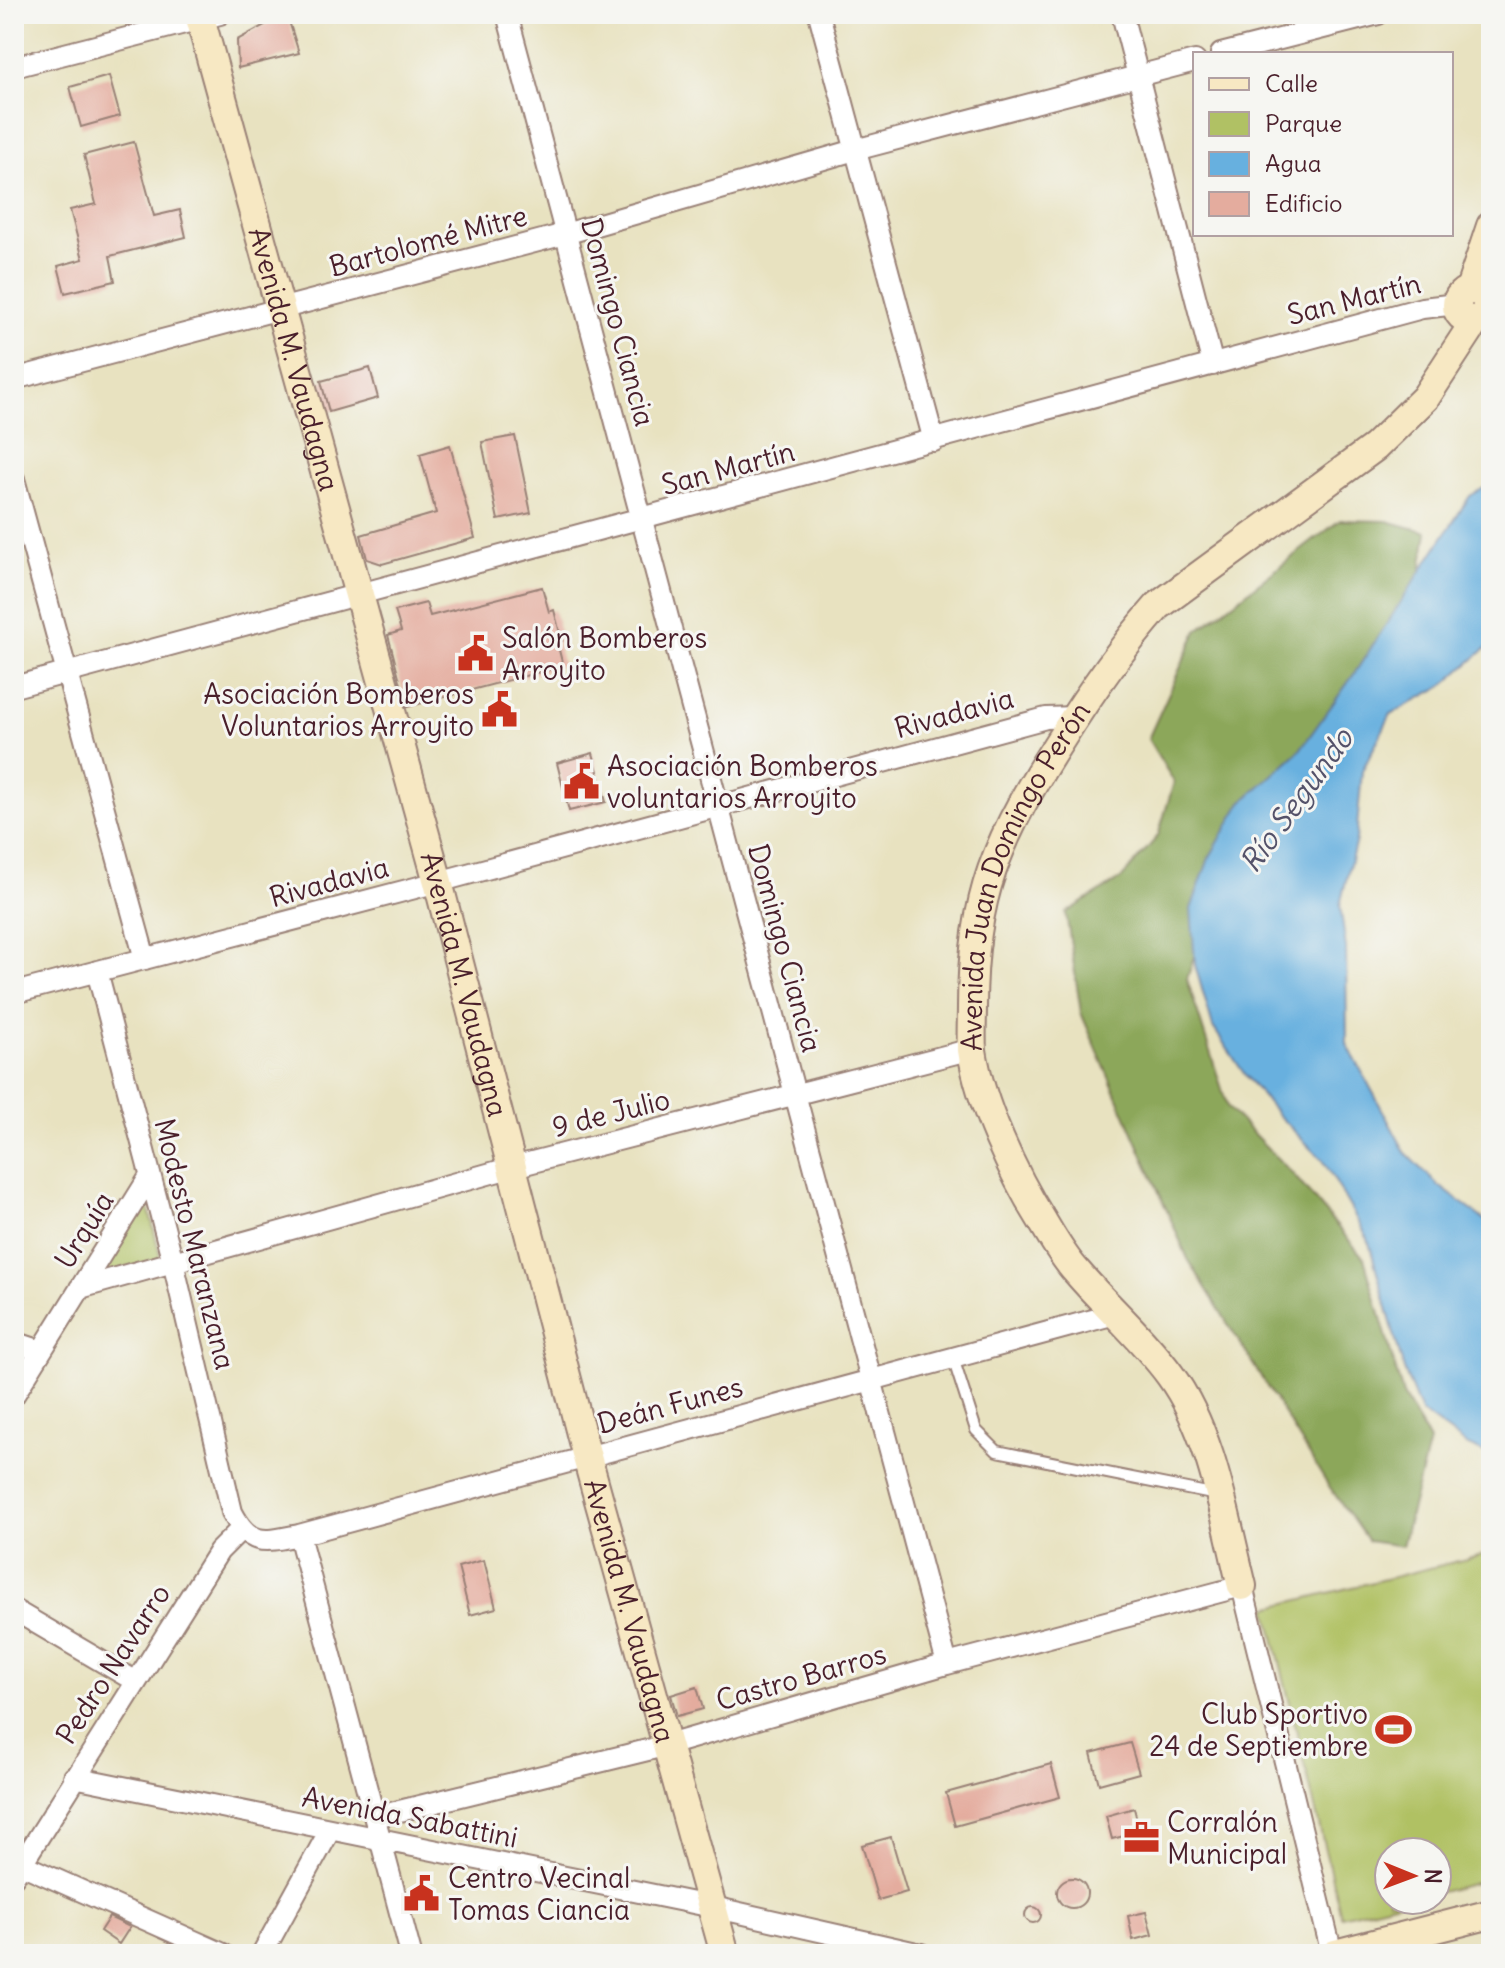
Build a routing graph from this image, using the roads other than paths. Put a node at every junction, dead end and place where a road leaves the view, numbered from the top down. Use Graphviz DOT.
graph roads {
  1 [pos="507,14"];
  2 [pos="819,14"];
  3 [pos="1122,14"];
  4 [pos="1378,14"];
  5 [pos="206,16"];
  6 [pos="1229,52"];
  7 [pos="1193,61"];
  8 [pos="14,67"];
  9 [pos="1138,75"];
  10 [pos="855,150"];
  11 [pos="1491,226"];
  12 [pos="565,234"];
  13 [pos="1491,245"];
  14 [pos="1470,305"];
  15 [pos="281,308"];
  16 [pos="1213,365"];
  17 [pos="14,379"];
  18 [pos="934,441"];
  19 [pos="14,479"];
  20 [pos="642,520"];
  21 [pos="358,595"];
  22 [pos="66,673"];
  23 [pos="14,687"];
  24 [pos="1075,717"];
  25 [pos="718,805"];
  26 [pos="438,882"];
  27 [pos="145,959"];
  28 [pos="97,971"];
  29 [pos="14,993"];
  30 [pos="972,1049"];
  31 [pos="796,1095"];
  32 [pos="513,1167"];
  33 [pos="150,1176"];
  34 [pos="173,1262"];
  35 [pos="80,1288"];
  36 [pos="1115,1314"];
  37 [pos="14,1342"];
  38 [pos="41,1351"];
  39 [pos="953,1358"];
  40 [pos="873,1379"];
  41 [pos="14,1395"];
  42 [pos="587,1457"];
  43 [pos="1220,1496"];
  44 [pos="241,1529"];
  45 [pos="299,1535"];
  46 [pos="1242,1586"];
  47 [pos="14,1610"];
  48 [pos="947,1664"];
  49 [pos="135,1681"];
  50 [pos="668,1745"];
  51 [pos="74,1777"];
  52 [pos="375,1817"];
  53 [pos="330,1830"];
  54 [pos="381,1840"];
  55 [pos="18,1870"];
  56 [pos="713,1907"];
  57 [pos="1491,1914"];
  58 [pos="223,1954"];
  59 [pos="262,1954"];
  60 [pos="411,1954"];
  61 [pos="725,1954"];
  62 [pos="921,1954"];
  63 [pos="1333,1954"];
  1 -- 12 [label="street, Domingo Ciancia"];
  2 -- 10 [label="street"];
  3 -- 9 [label="street"];
  4 -- 6 [label="street"];
  5 -- 8 [label="street"];
  5 -- 15 [label="main road, Avenida M. Vaudagna"];
  7 -- 9 [label="street, Bartolomé Mitre"];
  9 -- 10 [label="street, Bartolomé Mitre"];
  9 -- 16 [label="street"];
  10 -- 12 [label="street, Bartolomé Mitre"];
  10 -- 18 [label="street"];
  11 -- 14 [label="main road"];
  12 -- 15 [label="street, Bartolomé Mitre"];
  12 -- 20 [label="street, Domingo Ciancia"];
  13 -- 14 [label="main road"];
  14 -- 16 [label="street, San Martín"];
  14 -- 24 [label="main road, Avenida Juan Domingo Perón"];
  15 -- 17 [label="street, Bartolomé Mitre"];
  15 -- 21 [label="main road, Avenida M. Vaudagna"];
  16 -- 18 [label="street, San Martín"];
  18 -- 20 [label="street, San Martín"];
  19 -- 22 [label="street"];
  20 -- 21 [label="street, San Martín"];
  20 -- 25 [label="street, Domingo Ciancia"];
  21 -- 22 [label="street, San Martín"];
  21 -- 26 [label="main road, Avenida M. Vaudagna"];
  22 -- 23 [label="street, San Martín"];
  22 -- 27 [label="street"];
  24 -- 25 [label="street, Rivadavia"];
  24 -- 30 [label="main road, Avenida Juan Domingo Perón"];
  25 -- 26 [label="street, Rivadavia"];
  25 -- 31 [label="street, Domingo Ciancia"];
  26 -- 27 [label="street, Rivadavia"];
  26 -- 32 [label="main road, Avenida M. Vaudagna"];
  27 -- 28 [label="street, Rivadavia"];
  28 -- 29 [label="street, Rivadavia"];
  28 -- 33 [label="street, Modesto Maranzana"];
  30 -- 31 [label="street, 9 de Julio"];
  30 -- 36 [label="main road, Avenida Juan Domingo Perón"];
  31 -- 32 [label="street, 9 de Julio"];
  31 -- 40 [label="street, Domingo Ciancia"];
  32 -- 34 [label="street, 9 de Julio"];
  32 -- 42 [label="main road, Avenida M. Vaudagna"];
  33 -- 34 [label="street, Modesto Maranzana"];
  33 -- 35 [label="street, Urquía"];
  34 -- 35 [label="street, 9 de Julio"];
  34 -- 44 [label="street, Modesto Maranzana"];
  35 -- 38 [label="street, Urquía"];
  36 -- 39 [label="street, Deán Funes"];
  36 -- 43 [label="main road, Avenida Juan Domingo Perón"];
  37 -- 38 [label="street"];
  38 -- 41 [label="street, Urquía"];
  39 -- 40 [label="street, Deán Funes"];
  39 -- 43 [label="lane"];
  40 -- 42 [label="street, Deán Funes"];
  40 -- 48 [label="street, Domingo Ciancia"];
  42 -- 45 [label="street, Deán Funes"];
  42 -- 50 [label="main road, Avenida M. Vaudagna"];
  43 -- 46 [label="main road, Avenida Juan Domingo Perón"];
  44 -- 45 [label="street, Deán Funes"];
  44 -- 49 [label="street, Pedro Navarro"];
  45 -- 52 [label="street"];
  46 -- 48 [label="street, Castro Barros"];
  46 -- 63 [label="street"];
  47 -- 49 [label="street"];
  48 -- 50 [label="street, Castro Barros"];
  49 -- 51 [label="street, Pedro Navarro"];
  50 -- 52 [label="street, Castro Barros"];
  50 -- 56 [label="main road, Avenida M. Vaudagna"];
  51 -- 53 [label="street, Avenida Sabattini"];
  51 -- 55 [label="street, Pedro Navarro"];
  52 -- 54 [label="street"];
  53 -- 54 [label="street, Avenida Sabattini"];
  53 -- 59 [label="street"];
  54 -- 56 [label="street, Avenida Sabattini"];
  54 -- 60 [label="street"];
  55 -- 58 [label="street"];
  56 -- 61 [label="main road, Avenida M. Vaudagna"];
  56 -- 62 [label="street, Avenida Sabattini"];
  57 -- 63 [label="main road"];
}
